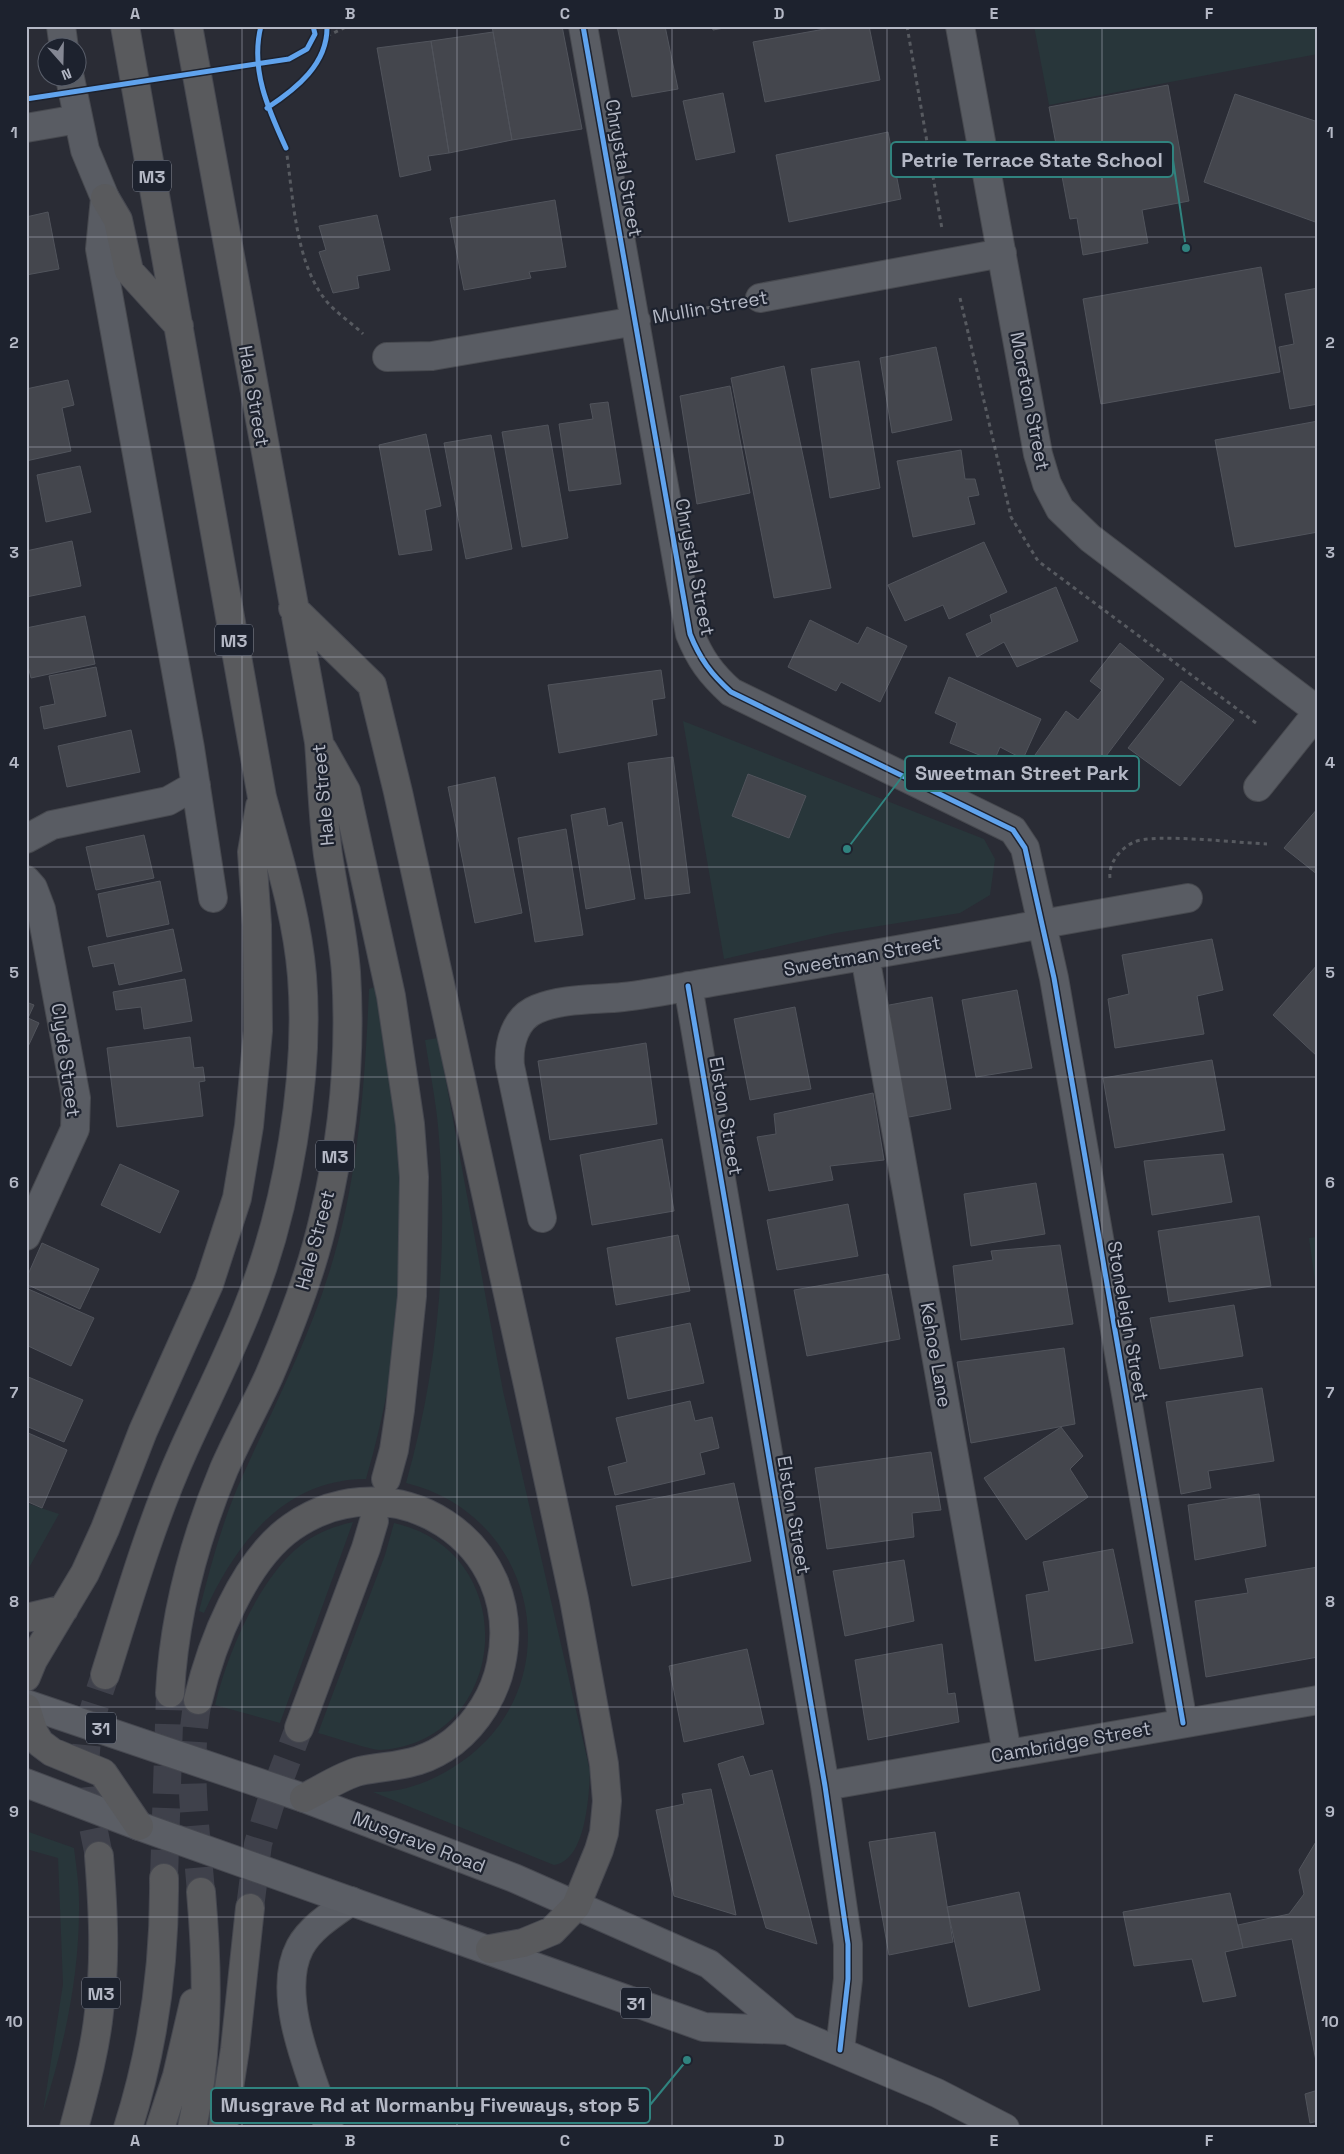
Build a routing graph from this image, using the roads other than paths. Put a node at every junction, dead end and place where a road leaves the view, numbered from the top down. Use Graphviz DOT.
graph roads {
  1 [pos="125,26"];
  2 [pos="188,26"];
  3 [pos="583,26"];
  4 [pos="960,26"];
  5 [pos="72,88"];
  6 [pos="78,120"];
  7 [pos="26,128"];
  8 [pos="105,198"];
  9 [pos="1002,253"];
  10 [pos="760,298"];
  11 [pos="636,321"];
  12 [pos="179,326"];
  13 [pos="387,357"];
  14 [pos="294,608"];
  15 [pos="1318,711"];
  16 [pos="318,742"];
  17 [pos="196,786"];
  18 [pos="1258,787"];
  19 [pos="262,797"];
  20 [pos="26,839"];
  21 [pos="26,880"];
  22 [pos="213,898"];
  23 [pos="1188,898"];
  24 [pos="1042,925"];
  25 [pos="865,956"];
  26 [pos="688,986"];
  27 [pos="542,1218"];
  28 [pos="26,1236"];
  29 [pos="386,1479"];
  30 [pos="374,1521"];
  31 [pos="64,1608"];
  32 [pos="26,1618"];
  33 [pos="105,1675"];
  34 [pos="26,1677"];
  35 [pos="170,1693"];
  36 [pos="198,1700"];
  37 [pos="1318,1700"];
  38 [pos="26,1704"];
  39 [pos="26,1708"];
  40 [pos="1183,1723"];
  41 [pos="299,1728"];
  42 [pos="1007,1753"];
  43 [pos="26,1783"];
  44 [pos="825,1786"];
  45 [pos="304,1798"];
  46 [pos="139,1826"];
  47 [pos="99,1856"];
  48 [pos="164,1878"];
  49 [pos="201,1892"];
  50 [pos="351,1900"];
  51 [pos="576,1906"];
  52 [pos="250,1908"];
  53 [pos="490,1949"];
  54 [pos="207,1958"];
  55 [pos="788,2030"];
  56 [pos="840,2050"];
  57 [pos="74,2128"];
  58 [pos="128,2128"];
  59 [pos="160,2128"];
  60 [pos="192,2128"];
  61 [pos="223,2128"];
  62 [pos="329,2128"];
  63 [pos="1005,2128"];
  1 -- 12 [label="highway, M3"];
  2 -- 14 [label="highway, Hale Street / M3"];
  3 -- 11 [label="street, Chrystal Street"];
  4 -- 9 [label="street, Moreton Street"];
  5 -- 6 [label="street"];
  6 -- 7 [label="street"];
  6 -- 8 [label="street"];
  8 -- 12 [label="highway"];
  8 -- 17 [label="street"];
  9 -- 10 [label="street, Mullin Street"];
  9 -- 15 [label="street, Moreton Street"];
  11 -- 13 [label="street, Mullin Street"];
  11 -- 24 [label="street, Chrystal Street"];
  12 -- 19 [label="highway, M3"];
  14 -- 16 [label="highway, Hale Street / M3"];
  14 -- 51 [label="highway"];
  15 -- 18 [label="street"];
  16 -- 29 [label="highway"];
  16 -- 35 [label="highway, Hale Street / M3"];
  17 -- 20 [label="street"];
  17 -- 22 [label="street"];
  19 -- 31 [label="highway"];
  19 -- 33 [label="highway, M3"];
  21 -- 28 [label="street, Clyde Street"];
  23 -- 24 [label="street, Sweetman Street"];
  24 -- 25 [label="street, Sweetman Street"];
  24 -- 40 [label="street, Stoneleigh Street"];
  25 -- 26 [label="street, Sweetman Street"];
  25 -- 42 [label="street, Kehoe Lane"];
  26 -- 27 [label="street, Sweetman Street"];
  26 -- 44 [label="street, Elston Street"];
  30 -- 41 [label="highway"];
  31 -- 32 [label="highway"];
  31 -- 34 [label="highway"];
  36 -- 45 [label="highway"];
  37 -- 40 [label="street, Cambridge Street"];
  38 -- 45 [label="main road, Musgrave Road / 31"];
  39 -- 46 [label="highway"];
  40 -- 42 [label="street, Cambridge Street"];
  42 -- 44 [label="street, Cambridge Street"];
  43 -- 46 [label="main road, Musgrave Road / 31"];
  44 -- 56 [label="street, Elston Street"];
  45 -- 51 [label="main road, Musgrave Road / 31"];
  46 -- 50 [label="main road, Musgrave Road / 31"];
  47 -- 57 [label="highway, M3"];
  48 -- 58 [label="highway"];
  49 -- 54 [label="highway"];
  50 -- 53 [label="main road, Musgrave Road / 31"];
  50 -- 62 [label="street"];
  51 -- 53 [label="highway"];
  51 -- 55 [label="main road, Musgrave Road / 31"];
  52 -- 61 [label="highway"];
  53 -- 55 [label="main road, Musgrave Road / 31"];
  54 -- 59 [label="highway"];
  54 -- 60 [label="highway"];
  55 -- 56 [label="main road, Musgrave Road / 31"];
  56 -- 63 [label="main road, Musgrave Road / 31"];
}
